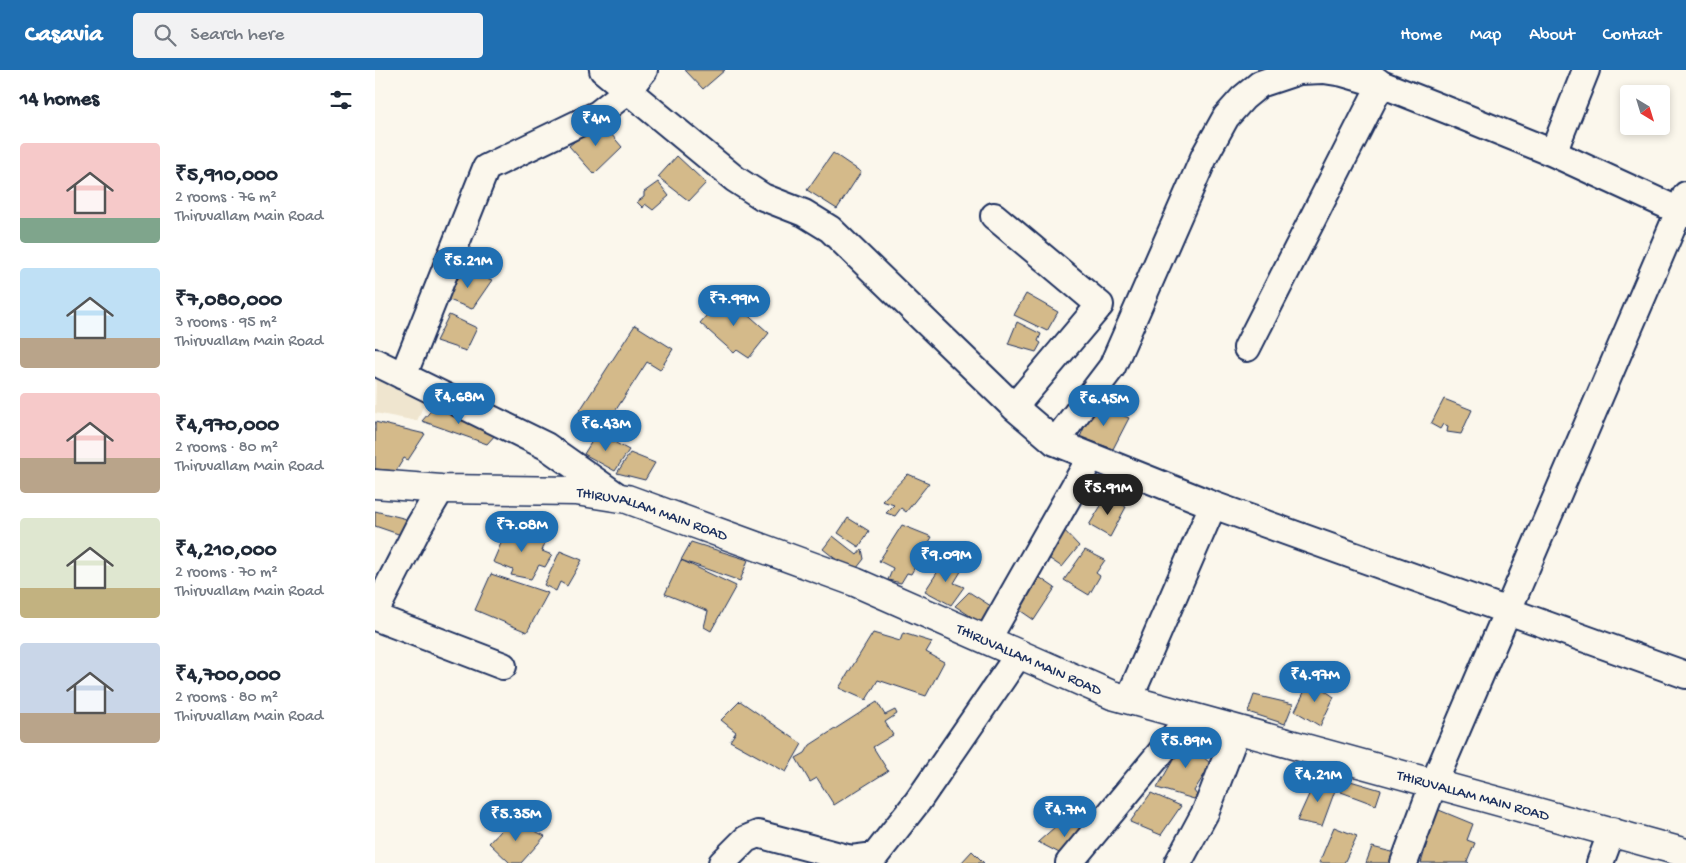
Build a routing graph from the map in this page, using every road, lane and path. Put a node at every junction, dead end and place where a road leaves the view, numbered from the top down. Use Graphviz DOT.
graph roads {
  1 [pos="603,70"];
  2 [pos="644,70"];
  3 [pos="1323,70"];
  4 [pos="1586,70"];
  5 [pos="1372,77"];
  6 [pos="623,80"];
  7 [pos="1553,153"];
  8 [pos="1684,206"];
  9 [pos="994,216"];
  10 [pos="1247,348"];
  11 [pos="375,362"];
  12 [pos="403,376"];
  13 [pos="1014,407"];
  14 [pos="1055,442"];
  15 [pos="1091,457"];
  16 [pos="375,484"];
  17 [pos="441,489"];
  18 [pos="617,496"];
  19 [pos="1213,505"];
  20 [pos="1510,611"];
  21 [pos="375,612"];
  22 [pos="375,617"];
  23 [pos="987,640"];
  24 [pos="1019,654"];
  25 [pos="503,666"];
  26 [pos="1686,675"];
  27 [pos="1129,699"];
  28 [pos="1190,717"];
  29 [pos="1237,730"];
  30 [pos="1433,785"];
  31 [pos="1612,831"];
  32 [pos="1686,853"];
  33 [pos="722,863"];
  34 [pos="1069,863"];
  35 [pos="1179,863"];
  36 [pos="1404,863"];
  37 [pos="1600,863"];
  1 -- 6 [label="street"];
  2 -- 6 [label="street"];
  3 -- 5 [label="street"];
  3 -- 14 [label="street"];
  4 -- 7 [label="street"];
  5 -- 7 [label="street"];
  5 -- 10 [label="street"];
  6 -- 12 [label="street"];
  6 -- 13 [label="street"];
  7 -- 8 [label="street"];
  8 -- 20 [label="street"];
  9 -- 13 [label="street"];
  11 -- 12 [label="street"];
  12 -- 18 [label="street"];
  13 -- 14 [label="street"];
  14 -- 15 [label="street"];
  15 -- 19 [label="street"];
  15 -- 23 [label="street"];
  16 -- 17 [label="main road, THIRUVALLAM MAIN ROAD"];
  17 -- 18 [label="main road, THIRUVALLAM MAIN ROAD"];
  17 -- 21 [label="street"];
  18 -- 23 [label="main road, THIRUVALLAM MAIN ROAD"];
  19 -- 20 [label="street"];
  19 -- 27 [label="street"];
  20 -- 26 [label="street"];
  20 -- 30 [label="street"];
  22 -- 25 [label="street"];
  23 -- 24 [label="main road, THIRUVALLAM MAIN ROAD"];
  24 -- 27 [label="main road, THIRUVALLAM MAIN ROAD"];
  24 -- 33 [label="street"];
  27 -- 28 [label="main road, THIRUVALLAM MAIN ROAD"];
  28 -- 29 [label="main road, THIRUVALLAM MAIN ROAD"];
  28 -- 34 [label="street"];
  29 -- 30 [label="main road, THIRUVALLAM MAIN ROAD"];
  29 -- 35 [label="street"];
  30 -- 31 [label="main road, THIRUVALLAM MAIN ROAD"];
  30 -- 36 [label="street"];
  31 -- 32 [label="main road, THIRUVALLAM MAIN ROAD"];
  31 -- 37 [label="street"];
}
